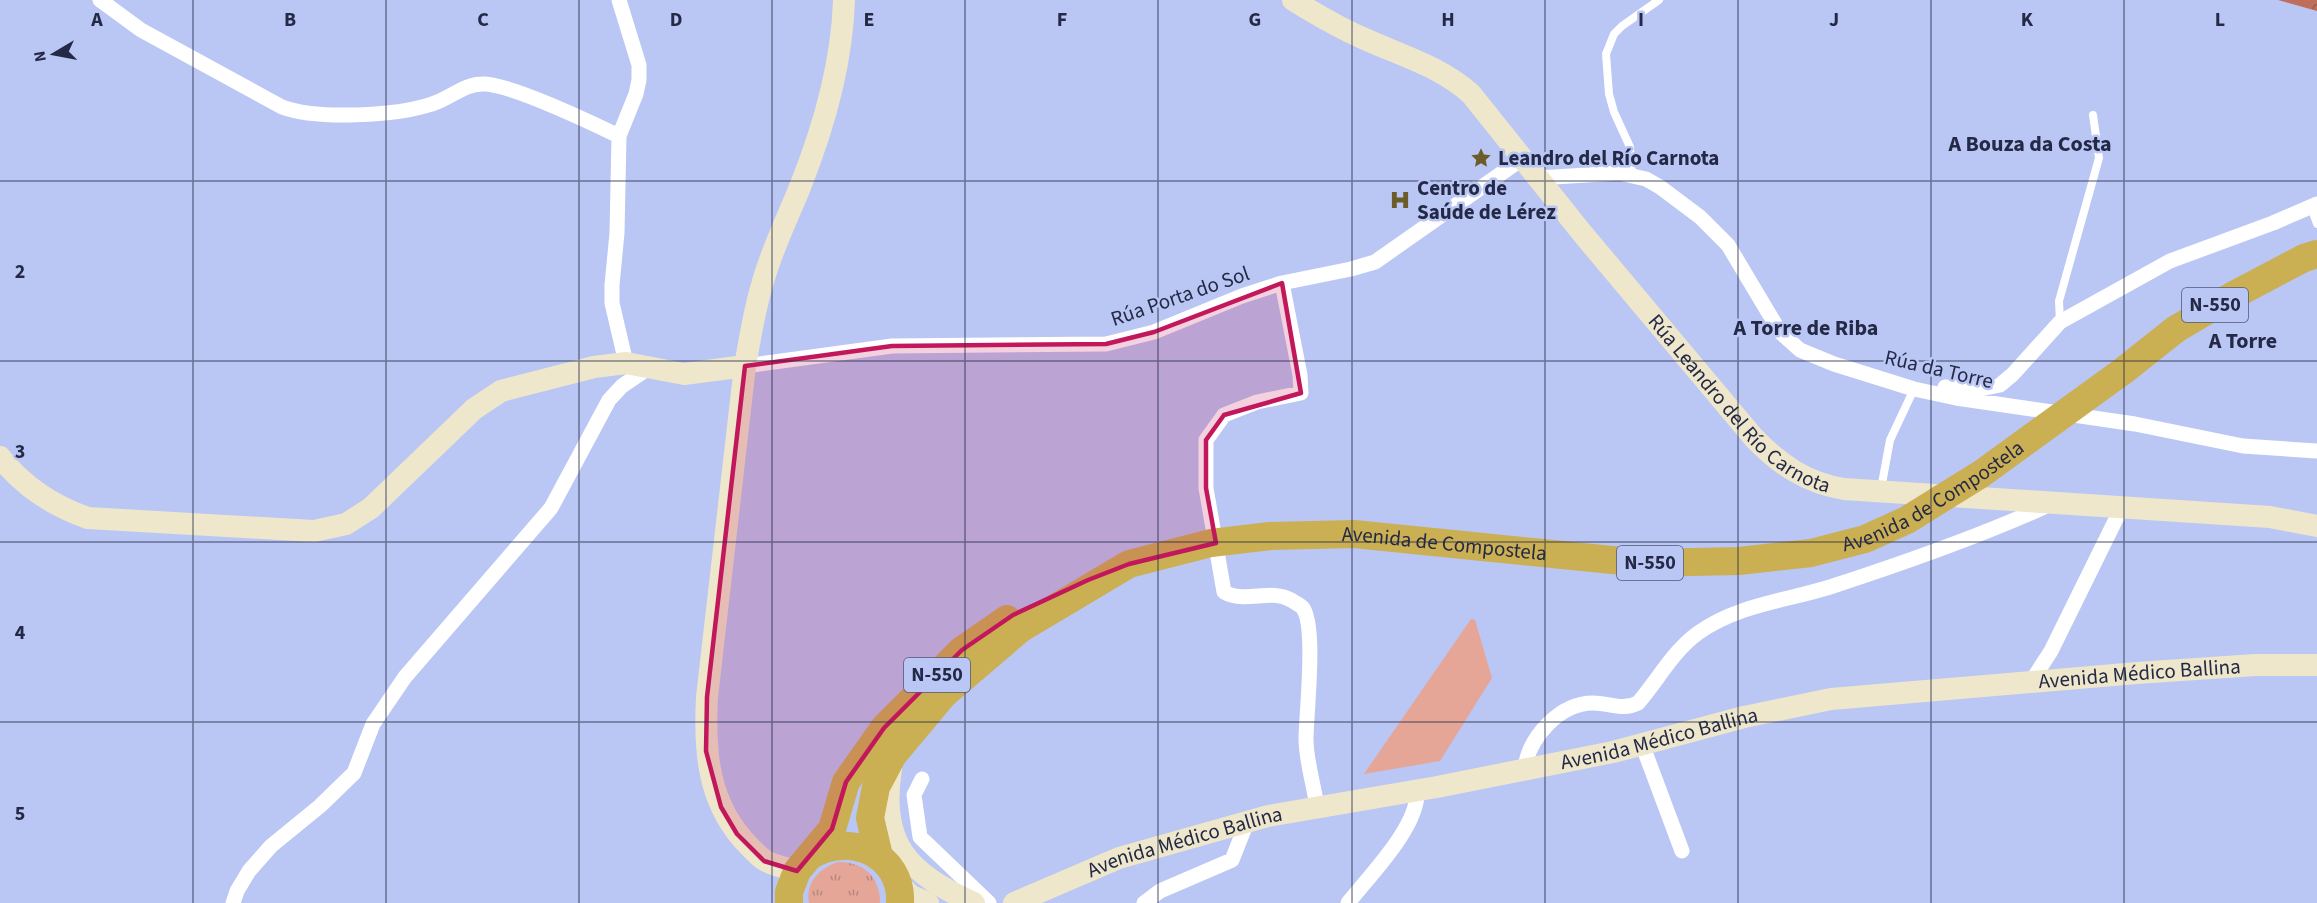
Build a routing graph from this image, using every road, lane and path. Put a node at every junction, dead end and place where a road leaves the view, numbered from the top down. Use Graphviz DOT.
graph roads {
  1 [pos="100,0"];
  2 [pos="619,0"];
  3 [pos="843,0"];
  4 [pos="1293,0"];
  5 [pos="1659,0"];
  6 [pos="2093,115"];
  7 [pos="619,136"];
  8 [pos="1522,159"];
  9 [pos="1632,175"];
  10 [pos="1538,178"];
  11 [pos="2315,212"];
  12 [pos="2317,254"];
  13 [pos="2317,273"];
  14 [pos="1282,283"];
  15 [pos="2060,322"];
  16 [pos="626,363"];
  17 [pos="745,366"];
  18 [pos="650,367"];
  19 [pos="2123,371"];
  20 [pos="1920,390"];
  21 [pos="2317,451"];
  22 [pos="0,457"];
  23 [pos="1881,492"];
  24 [pos="2053,503"];
  25 [pos="2122,507"];
  26 [pos="2317,526"];
  27 [pos="1129,564"];
  28 [pos="2317,665"];
  29 [pos="2031,682"];
  30 [pos="1642,744"];
  31 [pos="893,755"];
  32 [pos="1525,768"];
  33 [pos="922,779"];
  34 [pos="1427,788"];
  35 [pos="1326,805"];
  36 [pos="1247,822"];
  37 [pos="1682,851"];
  38 [pos="879,856"];
  39 [pos="803,864"];
  40 [pos="899,893"];
  41 [pos="1013,902"];
  42 [pos="233,903"];
  43 [pos="789,903"];
  44 [pos="928,903"];
  45 [pos="974,903"];
  46 [pos="989,903"];
  47 [pos="1143,903"];
  48 [pos="1348,903"];
  1 -- 7 [label="street"];
  2 -- 7 [label="street"];
  3 -- 17 [label="street"];
  4 -- 8 [label="street, Rúa Leandro del Río Carnota"];
  5 -- 9 [label="lane"];
  6 -- 15 [label="lane"];
  7 -- 16 [label="street"];
  8 -- 10 [label="street, Rúa Leandro del Río Carnota"];
  8 -- 14 [label="street, Rúa Porta do Sol"];
  9 -- 10 [label="street, Rúa da Torre"];
  9 -- 20 [label="street, Rúa da Torre"];
  10 -- 23 [label="street, Rúa Leandro del Río Carnota"];
  11 -- 15 [label="street"];
  12 -- 19 [label="highway, Avenida de Compostela / N-550"];
  13 -- 19 [label="highway, Avenida de Compostela / N-550"];
  14 -- 17 [label="street, Rúa Porta do Sol"];
  14 -- 35 [label="street"];
  15 -- 20 [label="street"];
  16 -- 18 [label="street"];
  16 -- 22 [label="street"];
  17 -- 18 [label="street"];
  17 -- 39 [label="street"];
  18 -- 42 [label="street"];
  19 -- 27 [label="highway, Avenida de Compostela / N-550"];
  20 -- 21 [label="street, Rúa da Torre"];
  20 -- 23 [label="lane"];
  23 -- 24 [label="street, Rúa Leandro del Río Carnota"];
  24 -- 25 [label="street, Rúa Leandro del Río Carnota"];
  24 -- 32 [label="street"];
  25 -- 26 [label="street, Rúa Leandro del Río Carnota"];
  25 -- 29 [label="street"];
  27 -- 31 [label="highway, Avenida de Compostela / N-550"];
  27 -- 39 [label="highway, N-550"];
  28 -- 29 [label="street, Avenida Médico Ballina"];
  29 -- 30 [label="street, Avenida Médico Ballina"];
  30 -- 32 [label="street, Avenida Médico Ballina"];
  30 -- 37 [label="street"];
  31 -- 38 [label="highway, Avenida de Compostela / N-550"];
  31 -- 45 [label="street"];
  32 -- 34 [label="street, Avenida Médico Ballina"];
  33 -- 46 [label="street"];
  34 -- 35 [label="street, Avenida Médico Ballina"];
  34 -- 48 [label="street"];
  35 -- 36 [label="street, Avenida Médico Ballina"];
  36 -- 41 [label="street, Avenida Médico Ballina"];
  36 -- 47 [label="street"];
  38 -- 39 [label="highway"];
  38 -- 40 [label="highway, N-550"];
  39 -- 43 [label="highway, N-550"];
  40 -- 44 [label="street"];
}
